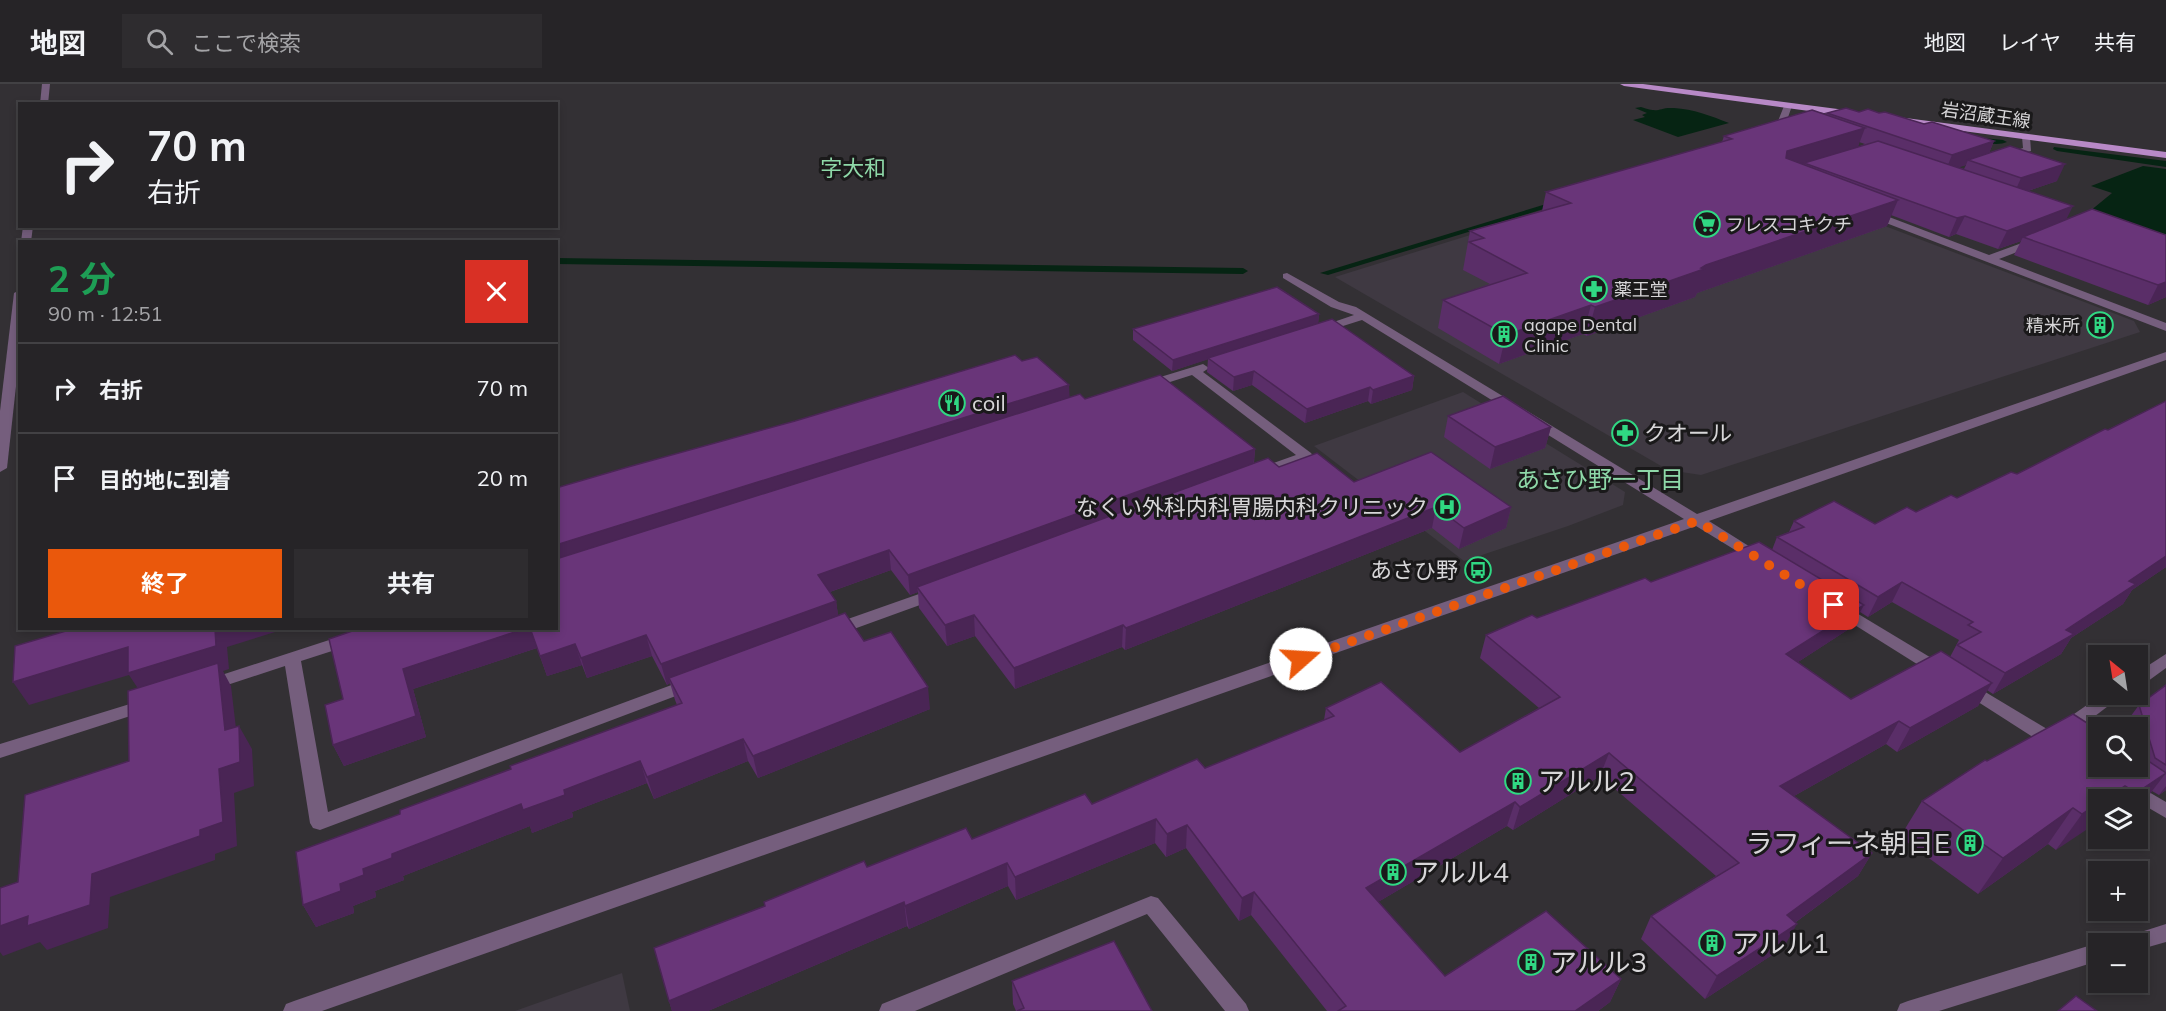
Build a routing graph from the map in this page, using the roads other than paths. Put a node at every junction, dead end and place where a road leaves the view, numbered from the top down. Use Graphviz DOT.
graph roads {
  1 [pos="46,84"];
  2 [pos="1624,84"];
  3 [pos="44,102"];
  4 [pos="1788,106"];
  5 [pos="1859,115"];
  6 [pos="1883,118"];
  7 [pos="1804,129"];
  8 [pos="2026,137"];
  9 [pos="2166,155"];
  10 [pos="1997,160"];
  11 [pos="1858,209"];
  12 [pos="2040,239"];
  13 [pos="1989,259"];
  14 [pos="1287,276"];
  15 [pos="18,310"];
  16 [pos="1363,316"];
  17 [pos="2166,327"];
  18 [pos="1306,334"];
  19 [pos="2166,356"];
  20 [pos="1216,363"];
  21 [pos="1194,371"];
  22 [pos="1137,389"];
  23 [pos="0,468"];
  24 [pos="1239,480"];
  25 [pos="1697,521"];
  26 [pos="1776,569"];
  27 [pos="953,586"];
  28 [pos="1825,599"];
  29 [pos="379,630"];
  30 [pos="820,636"];
  31 [pos="292,658"];
  32 [pos="2166,660"];
  33 [pos="2148,673"];
  34 [pos="709,677"];
  35 [pos="191,690"];
  36 [pos="157,701"];
  37 [pos="2101,705"];
  38 [pos="2052,740"];
  39 [pos="0,751"];
  40 [pos="2071,751"];
  41 [pos="2118,781"];
  42 [pos="2166,811"];
  43 [pos="2166,933"];
  44 [pos="2148,938"];
  45 [pos="2088,955"];
  46 [pos="294,1011"];
  47 [pos="890,1011"];
  48 [pos="1238,1011"];
  49 [pos="1908,1011"];
  1 -- 3 [label="street"];
  2 -- 4 [label="main road"];
  4 -- 5 [label="main road"];
  4 -- 7 [label="street"];
  6 -- 8 [label="main road, 岩沼蔵王線"];
  8 -- 9 [label="main road, 岩沼蔵王線"];
  8 -- 10 [label="street"];
  11 -- 13 [label="street"];
  12 -- 13 [label="street"];
  13 -- 17 [label="street"];
  14 -- 16 [label="street"];
  15 -- 23 [label="street"];
  16 -- 18 [label="street"];
  16 -- 25 [label="street"];
  19 -- 25 [label="street"];
  20 -- 21 [label="street"];
  21 -- 22 [label="street"];
  21 -- 24 [label="street"];
  25 -- 26 [label="street"];
  25 -- 46 [label="street"];
  27 -- 30 [label="street"];
  28 -- 38 [label="street"];
  29 -- 31 [label="street"];
  31 -- 34 [label="street"];
  31 -- 35 [label="street"];
  32 -- 33 [label="street"];
  36 -- 39 [label="street"];
  37 -- 38 [label="street"];
  38 -- 40 [label="street"];
  41 -- 42 [label="street"];
  43 -- 44 [label="street"];
  45 -- 49 [label="street"];
  47 -- 48 [label="street"];
}
